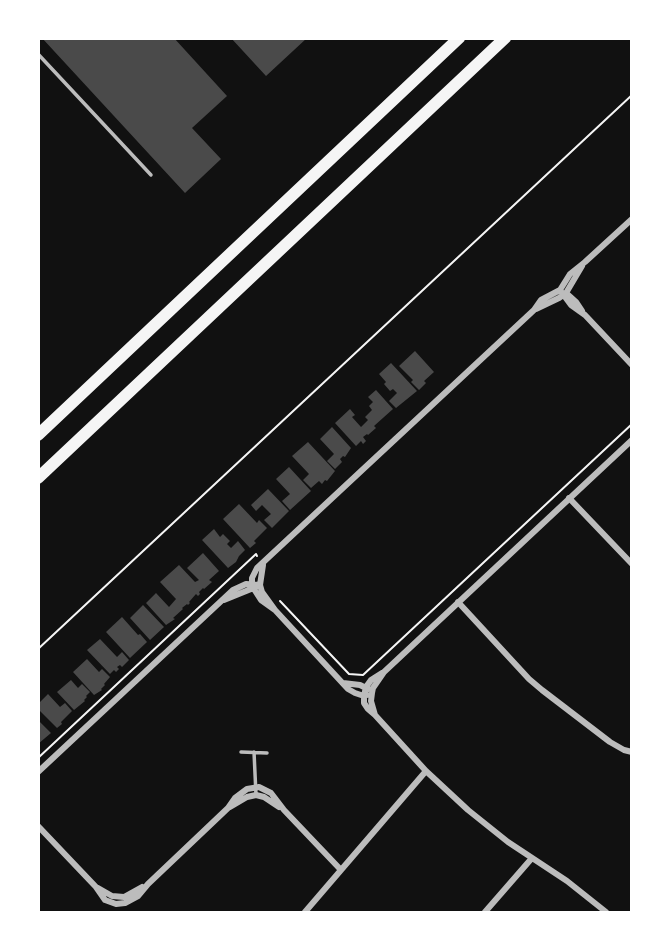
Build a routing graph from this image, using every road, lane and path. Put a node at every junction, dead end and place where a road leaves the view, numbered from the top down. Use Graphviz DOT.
graph roads {
  1 [pos="459,38"];
  2 [pos="505,38"];
  3 [pos="38,54"];
  4 [pos="632,95"];
  5 [pos="151,175"];
  6 [pos="632,219"];
  7 [pos="563,293"];
  8 [pos="632,365"];
  9 [pos="632,424"];
  10 [pos="38,435"];
  11 [pos="632,440"];
  12 [pos="38,478"];
  13 [pos="569,498"];
  14 [pos="264,562"];
  15 [pos="632,564"];
  16 [pos="254,586"];
  17 [pos="276,596"];
  18 [pos="458,602"];
  19 [pos="38,649"];
  20 [pos="384,672"];
  21 [pos="343,683"];
  22 [pos="366,687"];
  23 [pos="372,694"];
  24 [pos="364,696"];
  25 [pos="375,715"];
  26 [pos="241,752"];
  27 [pos="254,752"];
  28 [pos="632,752"];
  29 [pos="267,753"];
  30 [pos="38,758"];
  31 [pos="426,771"];
  32 [pos="38,772"];
  33 [pos="256,791"];
  34 [pos="38,826"];
  35 [pos="532,858"];
  36 [pos="341,870"];
  37 [pos="116,902"];
  38 [pos="112,912"];
  39 [pos="119,912"];
  40 [pos="305,912"];
  41 [pos="485,912"];
  42 [pos="606,912"];
  1 -- 10 [label="highway"];
  2 -- 12 [label="highway"];
  3 -- 5 [label="lane"];
  4 -- 19 [label="path"];
  6 -- 7 [label="street"];
  7 -- 8 [label="street"];
  7 -- 14 [label="street"];
  9 -- 17 [label="path"];
  11 -- 13 [label="street"];
  13 -- 15 [label="street"];
  13 -- 18 [label="street"];
  14 -- 16 [label="street"];
  14 -- 30 [label="path"];
  16 -- 21 [label="street"];
  16 -- 32 [label="street"];
  18 -- 20 [label="street"];
  18 -- 28 [label="street"];
  20 -- 22 [label="street"];
  20 -- 23 [label="street"];
  21 -- 22 [label="street"];
  21 -- 24 [label="street"];
  22 -- 23 [label="street"];
  22 -- 24 [label="street"];
  23 -- 24 [label="street"];
  23 -- 25 [label="street"];
  24 -- 25 [label="street"];
  25 -- 31 [label="street"];
  26 -- 27 [label="lane"];
  27 -- 29 [label="lane"];
  27 -- 33 [label="lane"];
  31 -- 35 [label="street"];
  31 -- 36 [label="street"];
  33 -- 36 [label="street"];
  33 -- 37 [label="street"];
  34 -- 37 [label="street"];
  35 -- 41 [label="street"];
  35 -- 42 [label="street"];
  36 -- 40 [label="street"];
  37 -- 38 [label="street"];
  37 -- 39 [label="street"];
}
